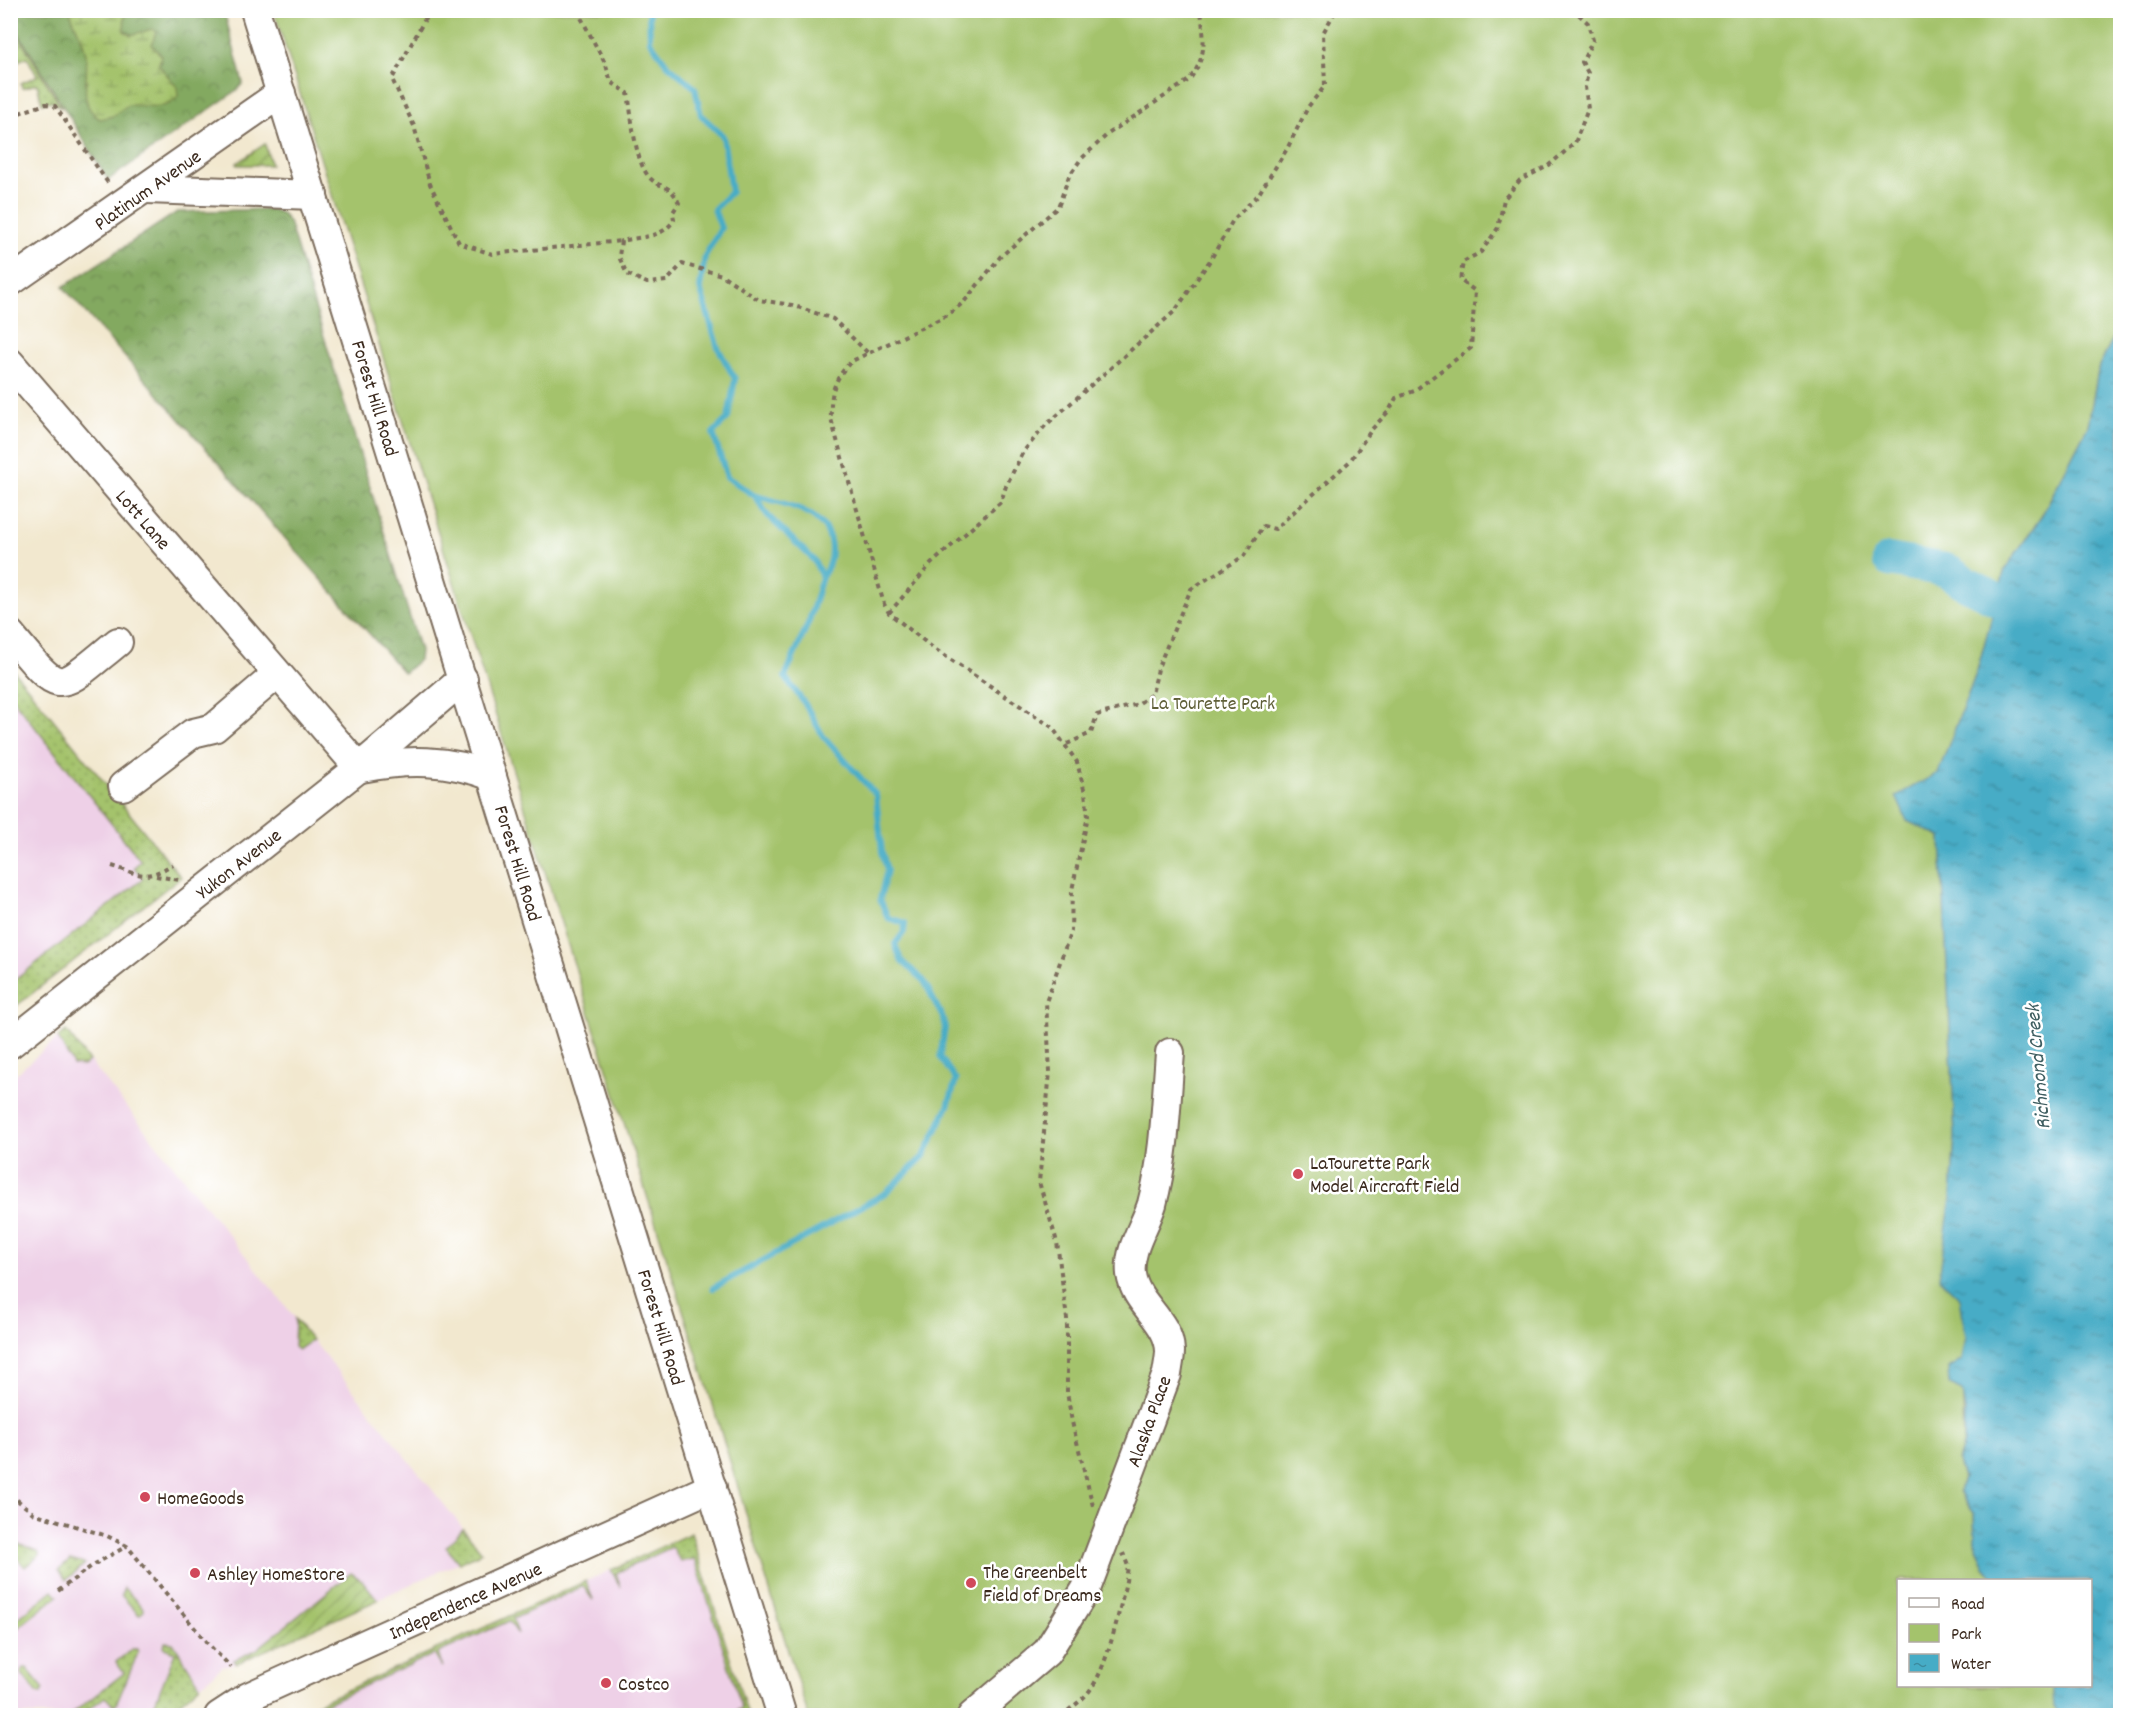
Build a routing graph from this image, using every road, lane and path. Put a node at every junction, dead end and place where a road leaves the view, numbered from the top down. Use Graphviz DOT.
graph roads {
  1 [pos="255,10"];
  2 [pos="430,10"];
  3 [pos="577,10"];
  4 [pos="1201,10"];
  5 [pos="1336,10"];
  6 [pos="1574,10"];
  7 [pos="281,93"];
  8 [pos="19,113"];
  9 [pos="108,183"];
  10 [pos="147,189"];
  11 [pos="313,195"];
  12 [pos="621,240"];
  13 [pos="10,282"];
  14 [pos="868,353"];
  15 [pos="10,363"];
  16 [pos="889,613"];
  17 [pos="10,634"];
  18 [pos="118,642"];
  19 [pos="277,674"];
  20 [pos="463,679"];
  21 [pos="1067,744"];
  22 [pos="358,768"];
  23 [pos="492,776"];
  24 [pos="123,786"];
  25 [pos="173,864"];
  26 [pos="112,866"];
  27 [pos="155,875"];
  28 [pos="179,880"];
  29 [pos="10,1044"];
  30 [pos="1170,1053"];
  31 [pos="712,1486"];
  32 [pos="10,1494"];
  33 [pos="1108,1532"];
  34 [pos="127,1546"];
  35 [pos="58,1591"];
  36 [pos="231,1667"];
  37 [pos="219,1716"];
  38 [pos="782,1716"];
  39 [pos="972,1716"];
  40 [pos="1062,1716"];
  1 -- 7 [label="street, Forest Hill Road"];
  2 -- 12 [label="path"];
  3 -- 12 [label="path"];
  4 -- 14 [label="path"];
  5 -- 16 [label="path"];
  6 -- 21 [label="path"];
  7 -- 10 [label="street, Platinum Avenue"];
  7 -- 11 [label="street, Forest Hill Road"];
  8 -- 9 [label="path"];
  10 -- 11 [label="street"];
  10 -- 13 [label="street, Platinum Avenue"];
  11 -- 20 [label="street, Forest Hill Road"];
  12 -- 14 [label="path"];
  14 -- 16 [label="path"];
  15 -- 19 [label="street, Lott Lane"];
  16 -- 21 [label="path"];
  17 -- 18 [label="street"];
  19 -- 22 [label="street, Lott Lane"];
  19 -- 24 [label="street"];
  20 -- 22 [label="street, Yukon Avenue"];
  20 -- 23 [label="street, Forest Hill Road"];
  21 -- 33 [label="path"];
  22 -- 23 [label="street"];
  22 -- 29 [label="street, Yukon Avenue"];
  23 -- 31 [label="street, Forest Hill Road"];
  25 -- 27 [label="path"];
  26 -- 27 [label="path"];
  27 -- 28 [label="path"];
  30 -- 33 [label="street, Alaska Place"];
  31 -- 37 [label="street, Independence Avenue"];
  31 -- 38 [label="street, Forest Hill Road"];
  32 -- 34 [label="path"];
  33 -- 39 [label="street, Alaska Place"];
  33 -- 40 [label="path"];
  34 -- 35 [label="path"];
  34 -- 36 [label="path"];
}
